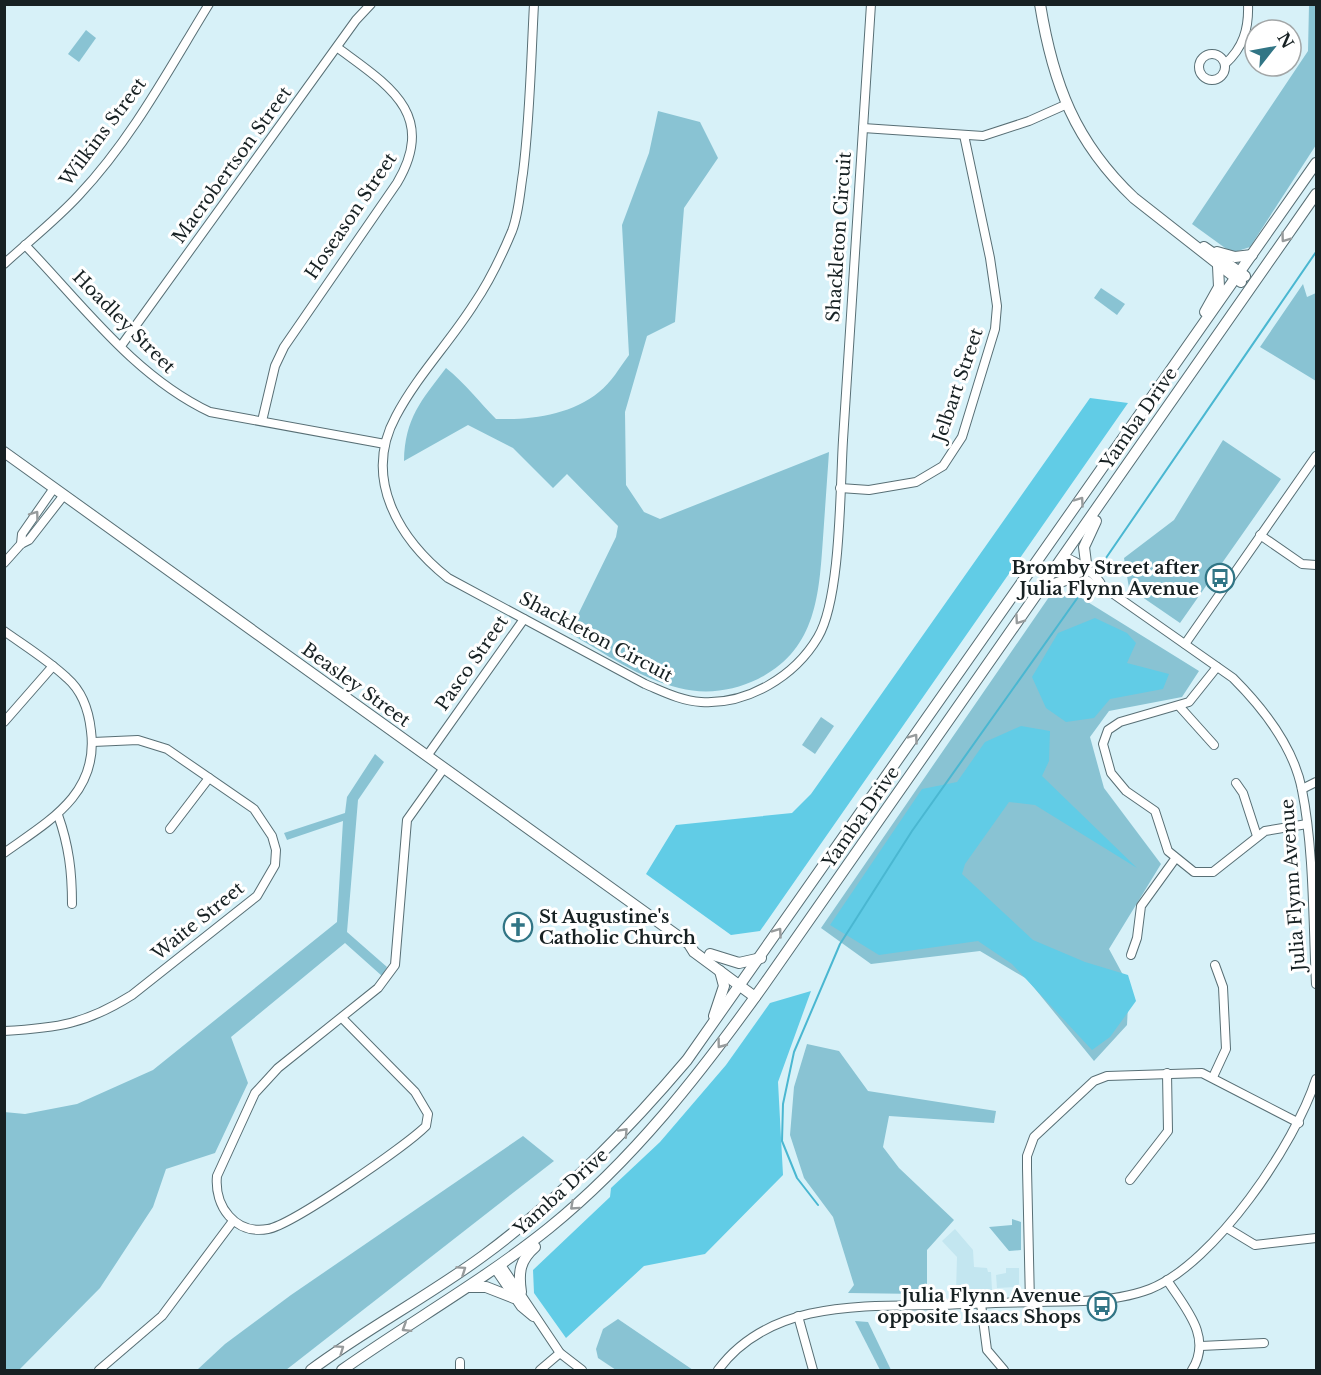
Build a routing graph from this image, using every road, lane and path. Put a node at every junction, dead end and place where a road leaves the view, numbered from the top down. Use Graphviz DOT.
graph roads {
  1 [pos="209,4"];
  2 [pos="371,4"];
  3 [pos="534,4"];
  4 [pos="871,4"];
  5 [pos="1040,4"];
  6 [pos="1248,4"];
  7 [pos="338,48"];
  8 [pos="1225,64"];
  9 [pos="1065,105"];
  10 [pos="863,128"];
  11 [pos="964,135"];
  12 [pos="1317,162"];
  13 [pos="1317,194"];
  14 [pos="1180,234"];
  15 [pos="25,245"];
  16 [pos="1203,246"];
  17 [pos="1252,255"];
  18 [pos="4,264"];
  19 [pos="1218,266"];
  20 [pos="1237,276"];
  21 [pos="1251,285"];
  22 [pos="1202,327"];
  23 [pos="121,346"];
  24 [pos="262,421"];
  25 [pos="385,444"];
  26 [pos="4,452"];
  27 [pos="1317,456"];
  28 [pos="54,488"];
  29 [pos="840,489"];
  30 [pos="64,495"];
  31 [pos="1100,503"];
  32 [pos="1057,534"];
  33 [pos="1260,535"];
  34 [pos="21,544"];
  35 [pos="1060,558"];
  36 [pos="4,562"];
  37 [pos="1317,565"];
  38 [pos="1085,574"];
  39 [pos="1040,590"];
  40 [pos="1011,600"];
  41 [pos="524,619"];
  42 [pos="4,631"];
  43 [pos="1185,644"];
  44 [pos="53,666"];
  45 [pos="1217,667"];
  46 [pos="1179,706"];
  47 [pos="4,722"];
  48 [pos="93,742"];
  49 [pos="1214,745"];
  50 [pos="427,756"];
  51 [pos="444,768"];
  52 [pos="209,778"];
  53 [pos="1317,782"];
  54 [pos="1236,783"];
  55 [pos="1302,789"];
  56 [pos="58,815"];
  57 [pos="1307,824"];
  58 [pos="170,829"];
  59 [pos="1257,836"];
  60 [pos="4,854"];
  61 [pos="1175,859"];
  62 [pos="72,904"];
  63 [pos="689,944"];
  64 [pos="710,954"];
  65 [pos="1131,955"];
  66 [pos="761,957"];
  67 [pos="1215,965"];
  68 [pos="720,971"];
  69 [pos="743,983"];
  70 [pos="1317,984"];
  71 [pos="758,994"];
  72 [pos="342,1018"];
  73 [pos="4,1031"];
  74 [pos="707,1033"];
  75 [pos="1167,1073"];
  76 [pos="1213,1077"];
  77 [pos="1317,1079"];
  78 [pos="1299,1123"];
  79 [pos="1130,1180"];
  80 [pos="233,1221"];
  81 [pos="549,1228"];
  82 [pos="1227,1228"];
  83 [pos="1317,1238"];
  84 [pos="487,1253"];
  85 [pos="498,1267"];
  86 [pos="1167,1280"];
  87 [pos="469,1287"];
  88 [pos="517,1295"];
  89 [pos="1030,1303"];
  90 [pos="981,1304"];
  91 [pos="798,1316"];
  92 [pos="1264,1343"];
  93 [pos="1201,1346"];
  94 [pos="562,1355"];
  95 [pos="99,1371"];
  96 [pos="311,1371"];
  97 [pos="342,1371"];
  98 [pos="540,1371"];
  99 [pos="582,1371"];
  100 [pos="718,1371"];
  101 [pos="813,1371"];
  102 [pos="1004,1371"];
  103 [pos="1192,1371"];
  1 -- 15 [label="street, Wilkins Street"];
  2 -- 7 [label="street, Macrobertson Street"];
  3 -- 25 [label="street, Shackleton Circuit"];
  4 -- 10 [label="street, Shackleton Circuit"];
  5 -- 9 [label="main road"];
  6 -- 8 [label="street"];
  7 -- 23 [label="street, Macrobertson Street"];
  7 -- 24 [label="street, Hoseason Street"];
  9 -- 11 [label="street"];
  9 -- 14 [label="main road"];
  10 -- 11 [label="street"];
  10 -- 29 [label="street, Shackleton Circuit"];
  11 -- 29 [label="street, Jelbart Street"];
  12 -- 17 [label="main road, Yamba Drive"];
  13 -- 21 [label="main road, Yamba Drive, one-way"];
  14 -- 16 [label="main road"];
  14 -- 19 [label="main road"];
  15 -- 18 [label="street, Wilkins Street"];
  15 -- 23 [label="street, Hoadley Street"];
  16 -- 17 [label="main road"];
  16 -- 20 [label="main road"];
  17 -- 20 [label="main road, Yamba Drive"];
  19 -- 20 [label="main road"];
  19 -- 22 [label="main road"];
  20 -- 21 [label="main road"];
  20 -- 22 [label="main road, Yamba Drive"];
  21 -- 31 [label="main road, Yamba Drive"];
  32 -- 22 [label="main road, Yamba Drive, one-way"];
  23 -- 24 [label="street, Hoadley Street"];
  24 -- 25 [label="street, Hoadley Street"];
  25 -- 41 [label="street, Shackleton Circuit"];
  26 -- 28 [label="main road, Beasley Street"];
  27 -- 33 [label="street"];
  28 -- 30 [label="main road, Beasley Street"];
  34 -- 28 [label="street, one-way"];
  29 -- 41 [label="street, Shackleton Circuit"];
  30 -- 34 [label="street"];
  30 -- 50 [label="main road, Beasley Street"];
  31 -- 35 [label="main road, Yamba Drive"];
  31 -- 38 [label="main road"];
  32 -- 35 [label="main road"];
  32 -- 40 [label="main road, Yamba Drive"];
  33 -- 37 [label="street"];
  33 -- 43 [label="street"];
  34 -- 36 [label="street"];
  35 -- 38 [label="street, Julia Flynn Avenue"];
  35 -- 39 [label="main road, Yamba Drive"];
  35 -- 40 [label="main road"];
  38 -- 39 [label="main road"];
  38 -- 43 [label="street, Julia Flynn Avenue"];
  39 -- 71 [label="main road, Yamba Drive, one-way"];
  66 -- 40 [label="main road, Yamba Drive, one-way"];
  41 -- 50 [label="street, Pasco Street"];
  42 -- 44 [label="street"];
  43 -- 45 [label="street, Julia Flynn Avenue"];
  44 -- 47 [label="street"];
  44 -- 48 [label="street"];
  45 -- 46 [label="street"];
  45 -- 55 [label="street, Julia Flynn Avenue"];
  46 -- 49 [label="street"];
  46 -- 61 [label="street"];
  48 -- 52 [label="street, Waite Street"];
  48 -- 56 [label="street"];
  50 -- 51 [label="main road, Beasley Street"];
  51 -- 63 [label="main road, Beasley Street"];
  51 -- 72 [label="street"];
  52 -- 58 [label="street"];
  52 -- 73 [label="street, Waite Street"];
  53 -- 55 [label="street"];
  54 -- 59 [label="street"];
  55 -- 57 [label="street, Julia Flynn Avenue"];
  56 -- 60 [label="street"];
  56 -- 62 [label="street"];
  57 -- 59 [label="street"];
  57 -- 70 [label="street, Julia Flynn Avenue"];
  59 -- 61 [label="street"];
  61 -- 65 [label="street"];
  63 -- 64 [label="main road, Beasley Street"];
  63 -- 68 [label="main road, Beasley Street"];
  64 -- 66 [label="main road"];
  64 -- 69 [label="main road, Beasley Street"];
  66 -- 69 [label="main road, Yamba Drive"];
  67 -- 76 [label="street"];
  68 -- 69 [label="main road, Beasley Street"];
  68 -- 74 [label="main road"];
  69 -- 71 [label="main road"];
  69 -- 74 [label="main road, Yamba Drive"];
  71 -- 81 [label="main road, Yamba Drive, one-way"];
  72 -- 80 [label="street"];
  72 -- 80 [label="street"];
  84 -- 74 [label="main road, Yamba Drive, one-way"];
  75 -- 76 [label="street"];
  75 -- 79 [label="street"];
  75 -- 89 [label="street"];
  76 -- 78 [label="street"];
  77 -- 78 [label="street"];
  78 -- 82 [label="street"];
  80 -- 95 [label="street"];
  81 -- 85 [label="main road, Yamba Drive"];
  81 -- 88 [label="main road"];
  82 -- 83 [label="street"];
  82 -- 86 [label="street"];
  84 -- 85 [label="main road"];
  96 -- 84 [label="main road, Yamba Drive, one-way"];
  85 -- 87 [label="main road, Yamba Drive"];
  85 -- 88 [label="street"];
  86 -- 89 [label="street"];
  86 -- 93 [label="street"];
  87 -- 88 [label="main road"];
  87 -- 97 [label="main road, Yamba Drive, one-way"];
  88 -- 94 [label="street"];
  89 -- 90 [label="street"];
  90 -- 91 [label="street"];
  90 -- 102 [label="street"];
  91 -- 100 [label="street"];
  91 -- 101 [label="street"];
  92 -- 93 [label="street"];
  93 -- 103 [label="street"];
  94 -- 98 [label="street"];
  94 -- 99 [label="street"];
}
